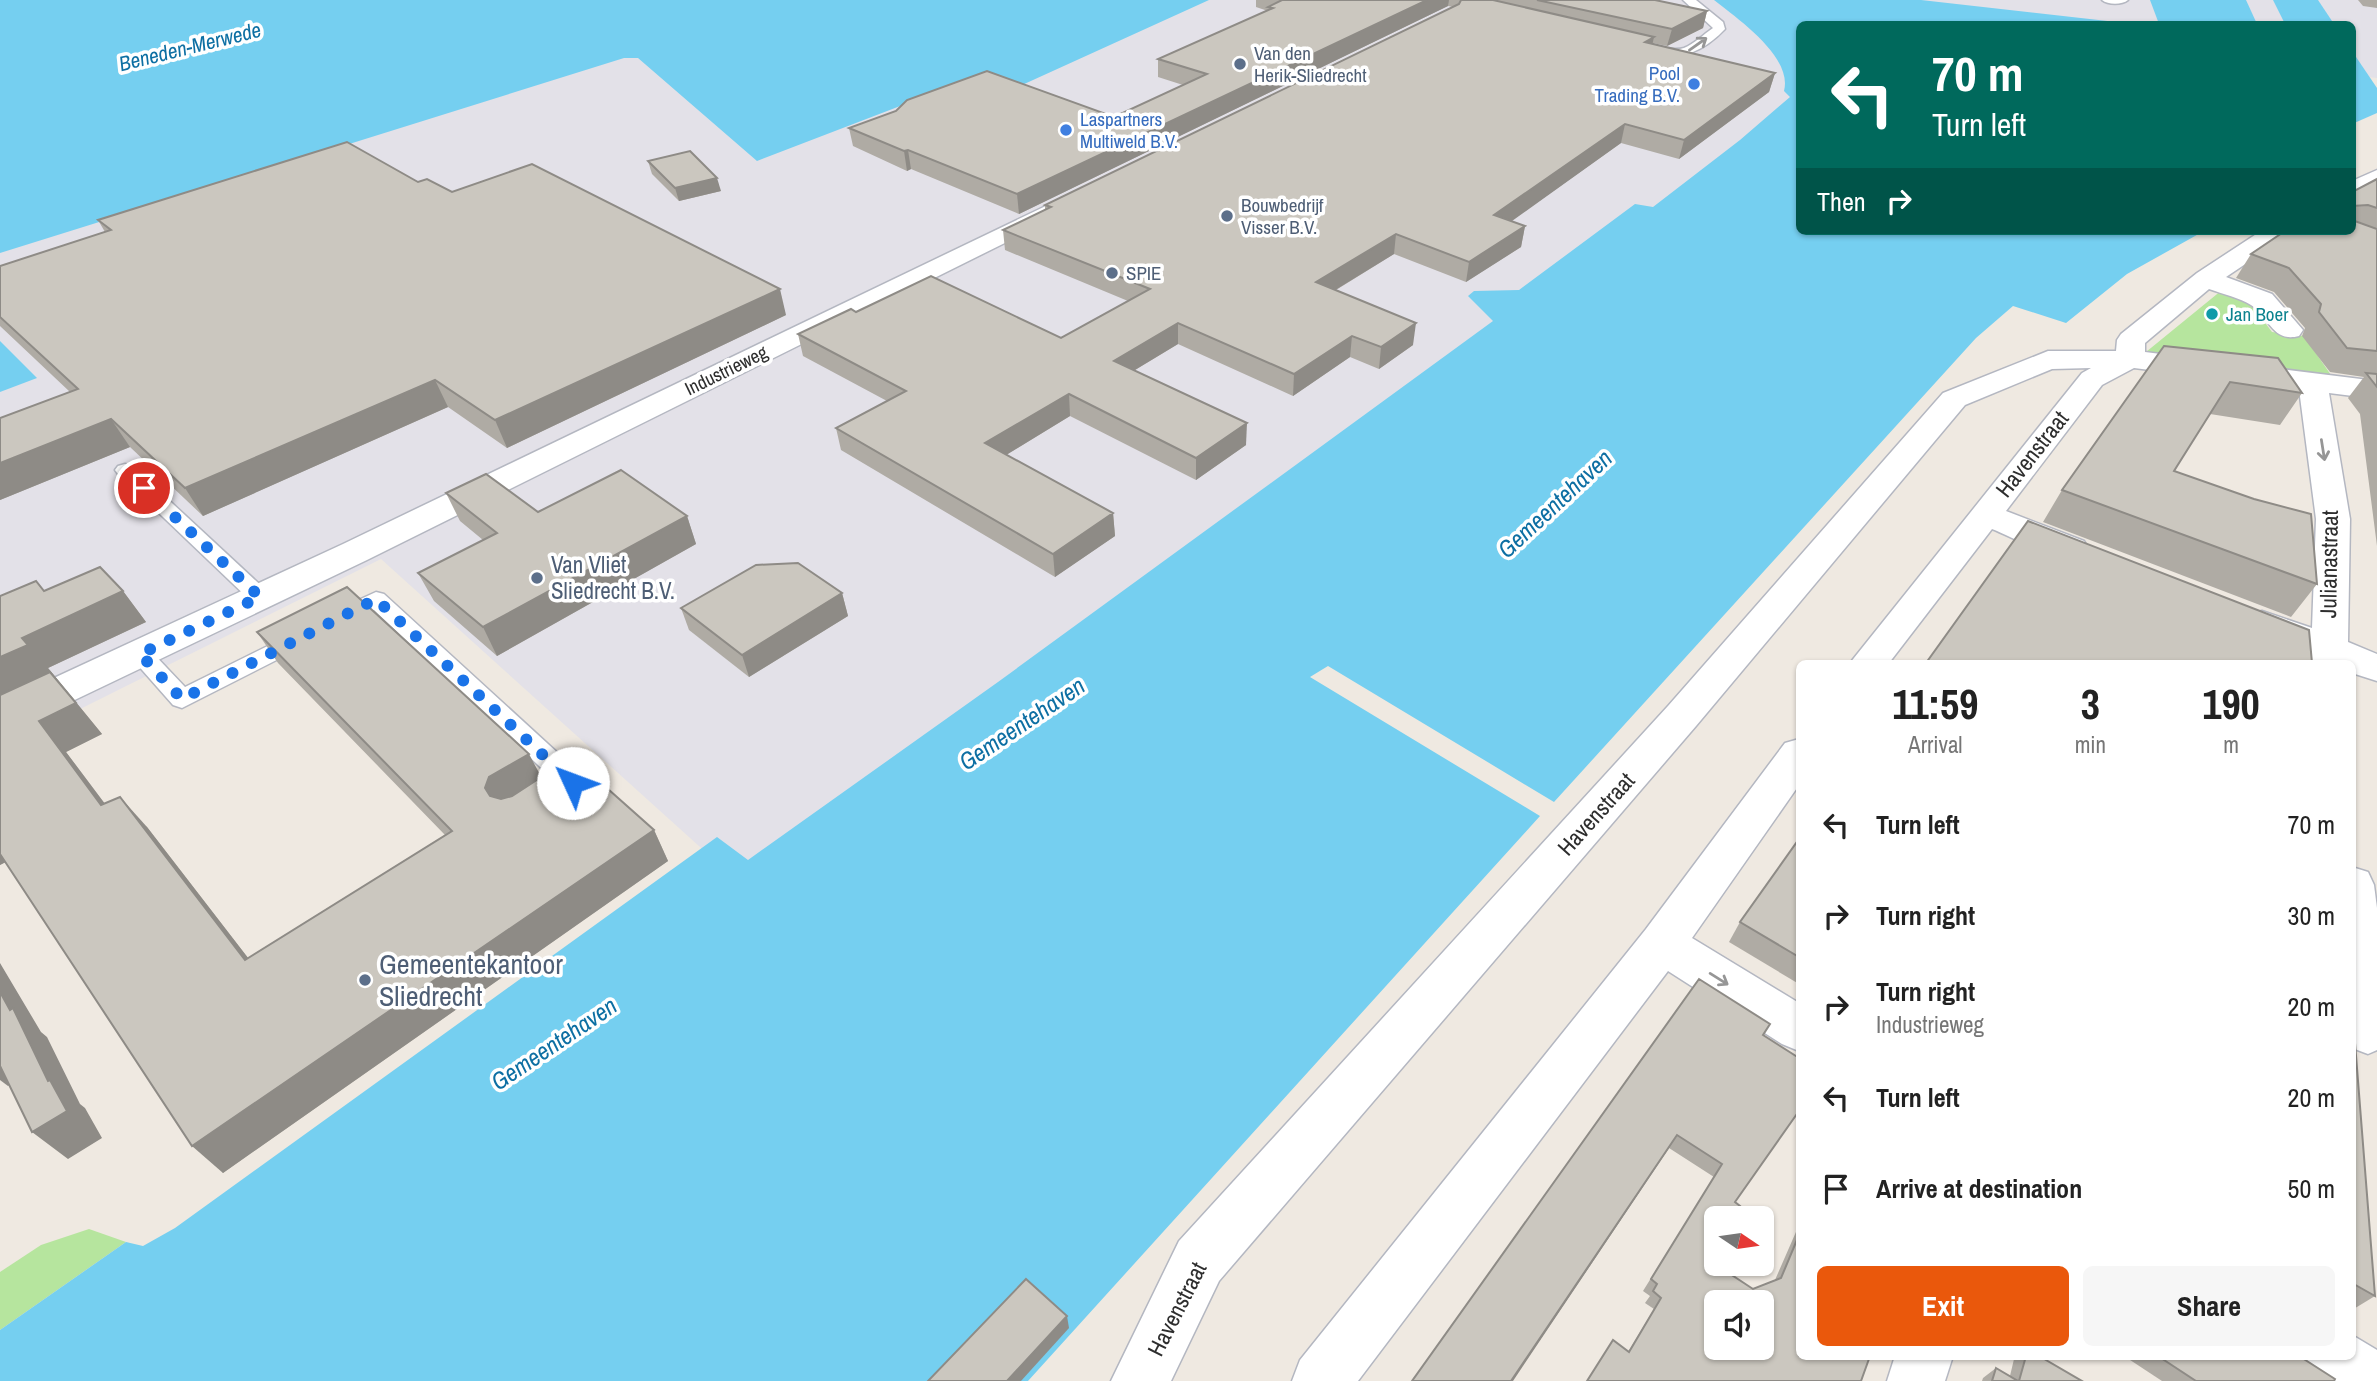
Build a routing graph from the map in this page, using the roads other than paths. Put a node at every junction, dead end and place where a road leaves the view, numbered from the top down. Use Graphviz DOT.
graph roads {
  1 [pos="1689,0"];
  2 [pos="2108,0"];
  3 [pos="2122,0"];
  4 [pos="1647,49"];
  5 [pos="2377,177"];
  6 [pos="2356,188"];
  7 [pos="1078,197"];
  8 [pos="2272,235"];
  9 [pos="2206,279"];
  10 [pos="2288,330"];
  11 [pos="2130,359"];
  12 [pos="2313,383"];
  13 [pos="2377,390"];
  14 [pos="125,470"];
  15 [pos="1984,514"];
  16 [pos="2098,559"];
  17 [pos="260,597"];
  18 [pos="2238,614"];
  19 [pos="140,654"];
  20 [pos="2328,656"];
  21 [pos="1871,660"];
  22 [pos="2356,663"];
  23 [pos="2377,668"];
  24 [pos="0,719"];
  25 [pos="1796,758"];
  26 [pos="551,797"];
  27 [pos="2356,927"];
  28 [pos="1662,943"];
  29 [pos="1796,1027"];
  30 [pos="2366,1032"];
  31 [pos="1923,1360"];
  32 [pos="2339,1360"];
  33 [pos="1140,1381"];
  34 [pos="1321,1381"];
  35 [pos="1916,1381"];
  36 [pos="2373,1381"];
  4 -- 1 [label="lane, one-way"];
  2 -- 3 [label="lane"];
  5 -- 6 [label="street"];
  7 -- 17 [label="street, Industrieweg"];
  8 -- 9 [label="street"];
  9 -- 10 [label="street"];
  9 -- 11 [label="street"];
  11 -- 12 [label="street"];
  11 -- 15 [label="street, Havenstraat"];
  11 -- 33 [label="street, Havenstraat"];
  12 -- 13 [label="street"];
  12 -- 20 [label="street, Julianastraat, one-way"];
  14 -- 17 [label="lane"];
  15 -- 16 [label="street"];
  15 -- 21 [label="street, Havenstraat"];
  17 -- 19 [label="street, Industrieweg"];
  18 -- 20 [label="street"];
  19 -- 24 [label="street, Industrieweg"];
  19 -- 26 [label="lane"];
  22 -- 23 [label="street"];
  25 -- 28 [label="street"];
  27 -- 30 [label="street"];
  28 -- 29 [label="street, one-way"];
  28 -- 34 [label="street"];
  31 -- 35 [label="street"];
  32 -- 36 [label="street"];
}
